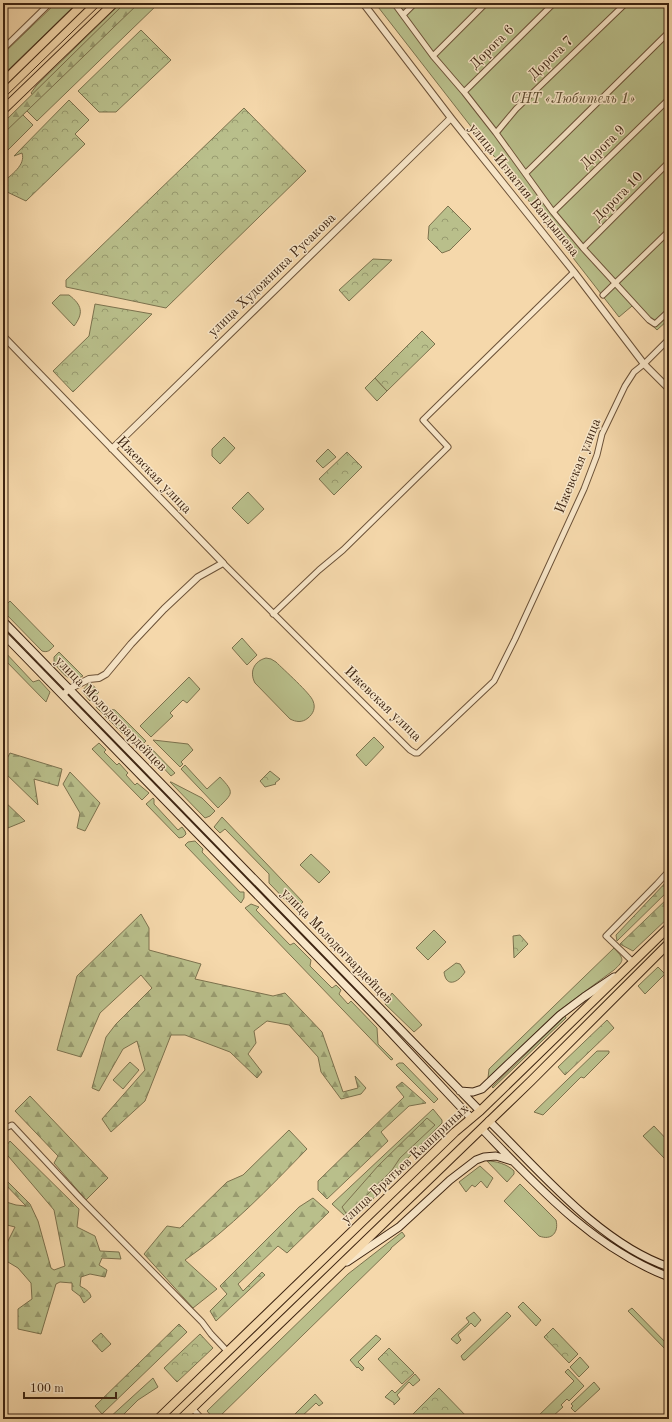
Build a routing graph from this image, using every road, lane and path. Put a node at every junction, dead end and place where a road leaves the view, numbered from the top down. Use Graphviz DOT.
graph roads {
  1 [pos="50,3"];
  2 [pos="84,3"];
  3 [pos="114,3"];
  4 [pos="363,3"];
  5 [pos="394,3"];
  6 [pos="414,3"];
  7 [pos="486,3"];
  8 [pos="554,3"];
  9 [pos="626,3"];
  10 [pos="402,15"];
  11 [pos="669,32"];
  12 [pos="3,49"];
  13 [pos="434,56"];
  14 [pos="3,82"];
  15 [pos="464,92"];
  16 [pos="669,99"];
  17 [pos="3,110"];
  18 [pos="451,118"];
  19 [pos="496,133"];
  20 [pos="669,162"];
  21 [pos="526,174"];
  22 [pos="553,212"];
  23 [pos="669,230"];
  24 [pos="583,248"];
  25 [pos="574,272"];
  26 [pos="615,283"];
  27 [pos="603,295"];
  28 [pos="669,312"];
  29 [pos="3,336"];
  30 [pos="669,339"];
  31 [pos="644,364"];
  32 [pos="669,389"];
  33 [pos="112,449"];
  34 [pos="223,563"];
  35 [pos="273,614"];
  36 [pos="3,621"];
  37 [pos="3,634"];
  38 [pos="69,689"];
  39 [pos="63,695"];
  40 [pos="667,873"];
  41 [pos="669,927"];
  42 [pos="669,943"];
  43 [pos="633,962"];
  44 [pos="623,972"];
  45 [pos="460,1091"];
  46 [pos="480,1111"];
  47 [pos="472,1118"];
  48 [pos="489,1121"];
  49 [pos="3,1129"];
  50 [pos="482,1129"];
  51 [pos="514,1162"];
  52 [pos="593,1222"];
  53 [pos="586,1229"];
  54 [pos="669,1266"];
  55 [pos="335,1270"];
  56 [pos="669,1277"];
  57 [pos="228,1352"];
  58 [pos="192,1408"];
  59 [pos="158,1419"];
  60 [pos="181,1419"];
  61 [pos="202,1419"];
  1 -- 12 [label="street"];
  2 -- 14 [label="main road"];
  3 -- 17 [label="main road"];
  4 -- 18 [label="street, улица Игнатия Вандышева"];
  5 -- 10 [label="street"];
  6 -- 10 [label="street"];
  7 -- 13 [label="street"];
  8 -- 15 [label="street, Дорога 6"];
  9 -- 19 [label="street, Дорога 7"];
  10 -- 13 [label="street"];
  11 -- 21 [label="street"];
  13 -- 15 [label="street"];
  15 -- 19 [label="street"];
  16 -- 22 [label="street, Дорога 9"];
  18 -- 25 [label="street, улица Игнатия Вандышева"];
  18 -- 33 [label="street, улица Художника Русакова"];
  19 -- 21 [label="street"];
  20 -- 24 [label="street, Дорога 10"];
  21 -- 22 [label="street"];
  22 -- 24 [label="street"];
  23 -- 26 [label="street"];
  24 -- 26 [label="street"];
  25 -- 31 [label="street, улица Игнатия Вандышева"];
  25 -- 35 [label="street"];
  26 -- 27 [label="street"];
  26 -- 28 [label="street"];
  29 -- 33 [label="street, Ижевская улица"];
  30 -- 31 [label="street, Ижевская улица"];
  31 -- 32 [label="street, улица Игнатия Вандышева"];
  31 -- 35 [label="street, Ижевская улица"];
  33 -- 34 [label="street, Ижевская улица"];
  34 -- 35 [label="street, Ижевская улица"];
  34 -- 38 [label="street"];
  36 -- 38 [label="main road, улица Молодогвардейцев"];
  37 -- 39 [label="main road, улица Молодогвардейцев"];
  38 -- 39 [label="street"];
  38 -- 45 [label="main road, улица Молодогвардейцев"];
  39 -- 47 [label="main road, улица Молодогвардейцев"];
  40 -- 43 [label="street"];
  41 -- 43 [label="main road, улица Братьев Кашириных"];
  42 -- 48 [label="main road, улица Братьев Кашириных"];
  43 -- 44 [label="main road, улица Братьев Кашириных"];
  44 -- 45 [label="main road"];
  44 -- 46 [label="main road, улица Братьев Кашириных"];
  45 -- 46 [label="main road, улица Молодогвардейцев"];
  46 -- 47 [label="main road, улица Братьев Кашириных"];
  46 -- 48 [label="main road, улица Молодогвардейцев"];
  47 -- 50 [label="main road, улица Молодогвардейцев"];
  47 -- 57 [label="main road, улица Братьев Кашириных"];
  48 -- 50 [label="main road, улица Братьев Кашириных"];
  48 -- 52 [label="main road, улица Молодогвардейцев"];
  49 -- 57 [label="street"];
  50 -- 51 [label="main road, улица Молодогвардейцев"];
  50 -- 55 [label="main road, улица Братьев Кашириных"];
  51 -- 53 [label="main road, улица Молодогвардейцев"];
  51 -- 55 [label="main road"];
  52 -- 53 [label="main road"];
  52 -- 54 [label="main road, улица Молодогвардейцев"];
  53 -- 56 [label="main road, улица Молодогвардейцев"];
  55 -- 58 [label="main road, улица Братьев Кашириных"];
  57 -- 59 [label="main road, улица Братьев Кашириных"];
  58 -- 60 [label="main road, улица Братьев Кашириных"];
  58 -- 61 [label="street"];
}
